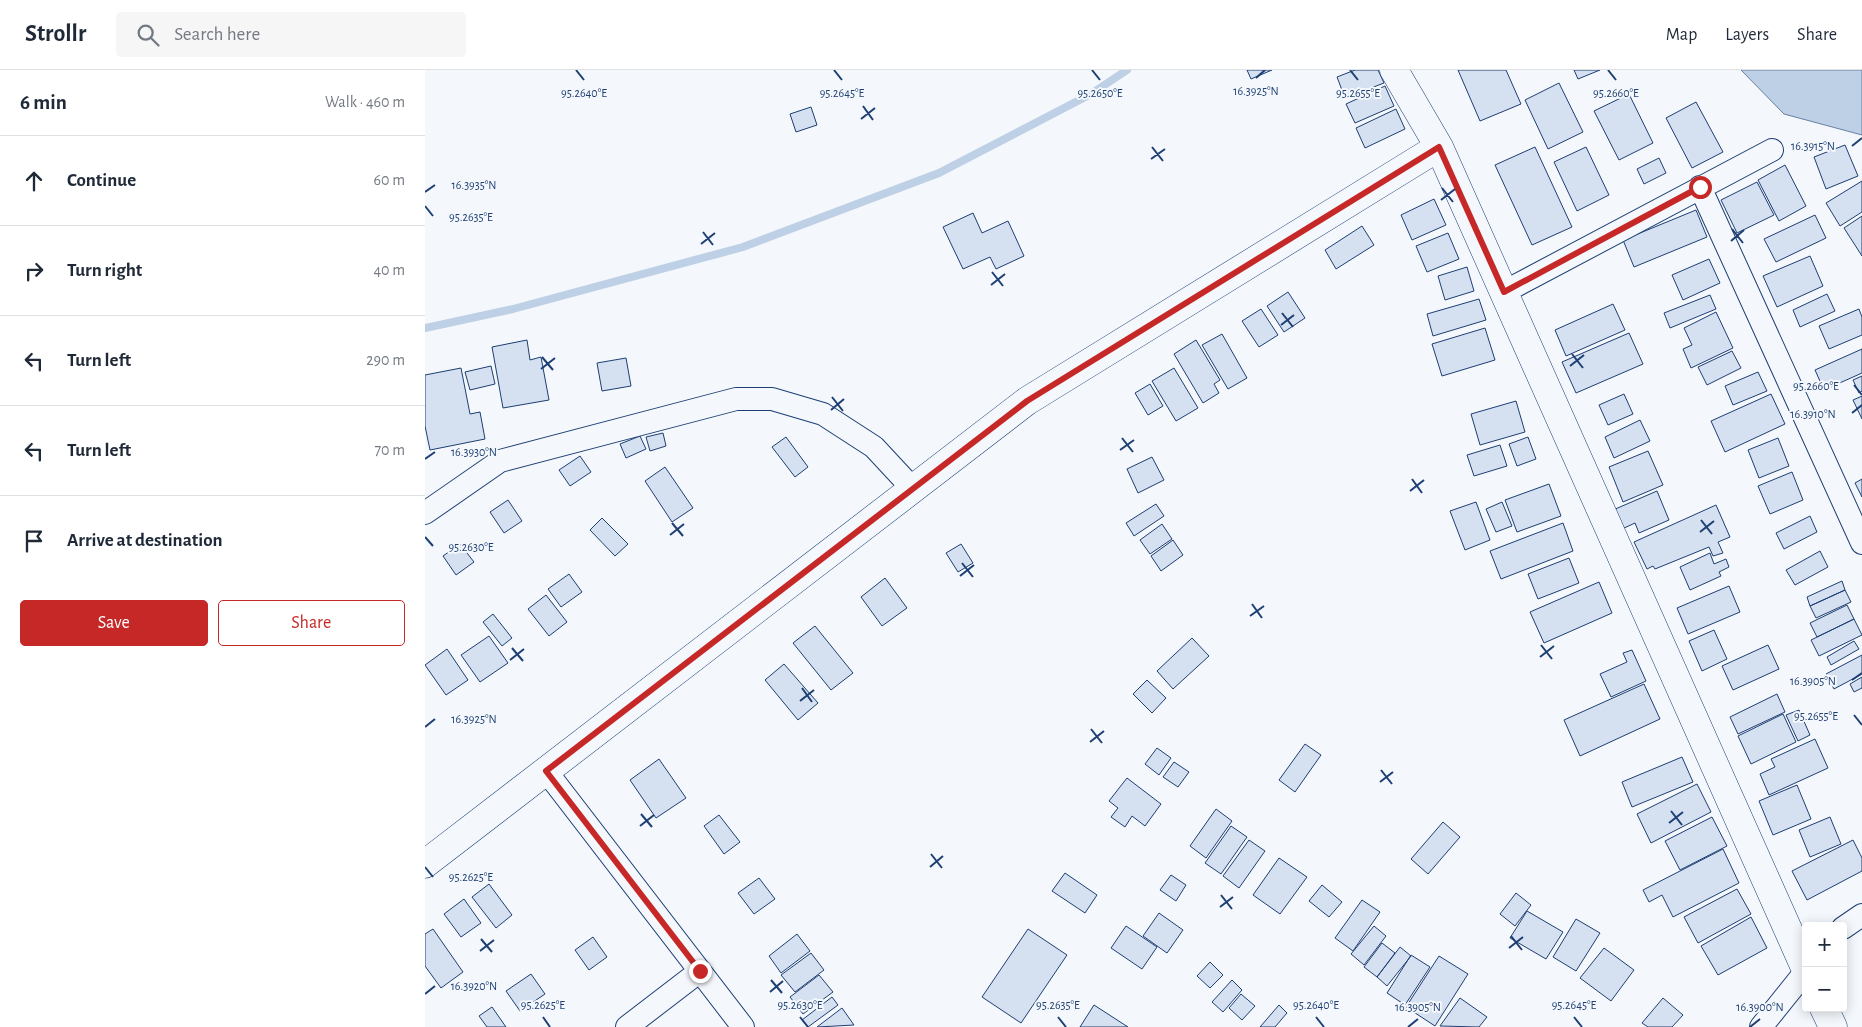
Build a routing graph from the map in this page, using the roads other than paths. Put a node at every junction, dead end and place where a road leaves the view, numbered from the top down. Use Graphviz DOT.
graph roads {
  1 [pos="1393,70"];
  2 [pos="1439,147"];
  3 [pos="1772,150"];
  4 [pos="1700,187"];
  5 [pos="1504,292"];
  6 [pos="913,489"];
  7 [pos="425,513"];
  8 [pos="1862,543"];
  9 [pos="546,771"];
  10 [pos="425,864"];
  11 [pos="1862,915"];
  12 [pos="1847,925"];
  13 [pos="1805,967"];
  14 [pos="700,971"];
  15 [pos="1802,975"];
  16 [pos="1826,1012"];
  17 [pos="627,1027"];
  18 [pos="743,1027"];
  19 [pos="1761,1027"];
  20 [pos="1833,1027"];
  1 -- 2 [label="main road"];
  2 -- 5 [label="main road"];
  2 -- 6 [label="main road"];
  3 -- 4 [label="street"];
  4 -- 5 [label="street"];
  4 -- 8 [label="street"];
  5 -- 13 [label="main road"];
  6 -- 7 [label="street"];
  6 -- 9 [label="main road"];
  9 -- 10 [label="main road"];
  9 -- 14 [label="street"];
  11 -- 12 [label="street"];
  14 -- 17 [label="street"];
  14 -- 18 [label="street"];
  15 -- 19 [label="street"];
  16 -- 20 [label="main road"];
}
